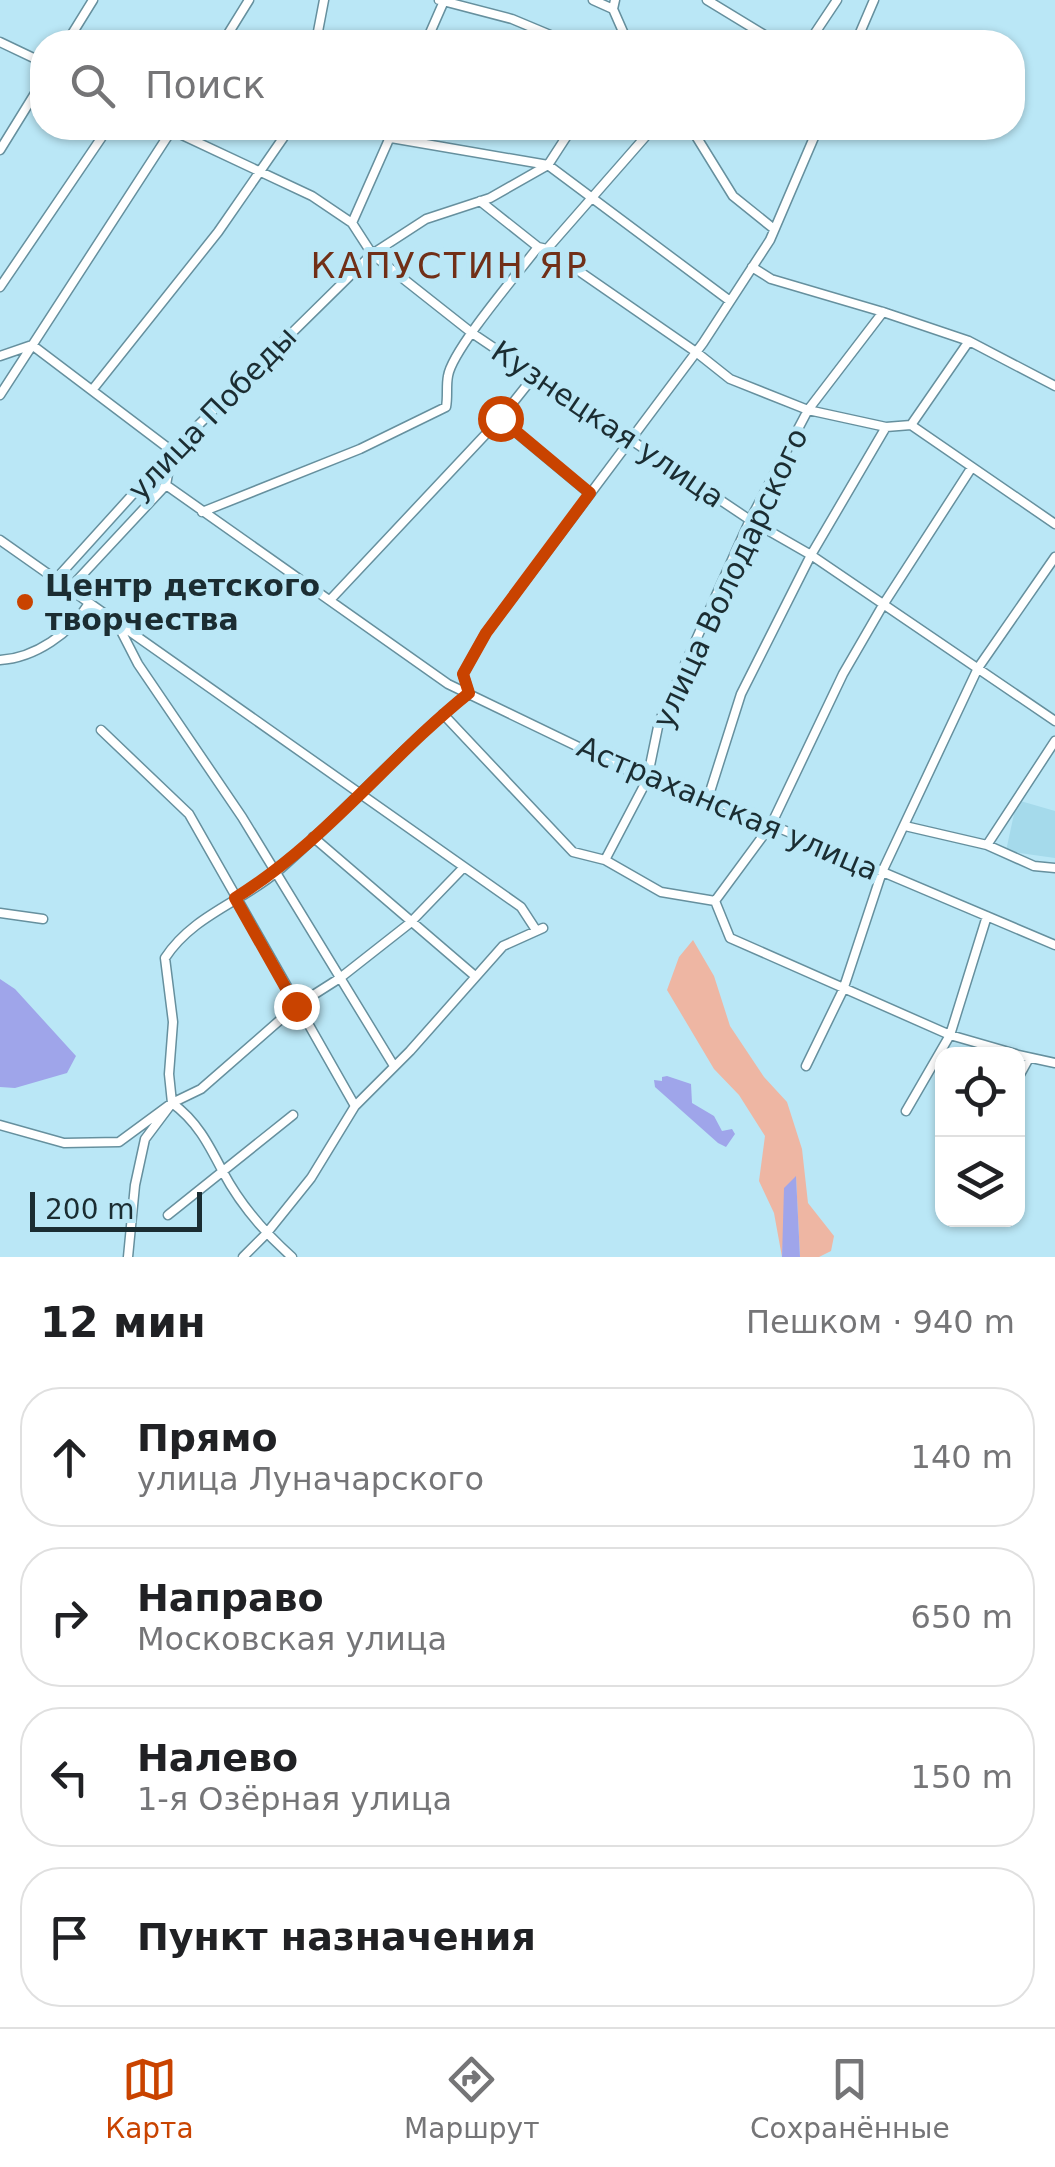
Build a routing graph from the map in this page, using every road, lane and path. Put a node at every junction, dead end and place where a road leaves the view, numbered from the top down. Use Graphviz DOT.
graph roads {
  1 [pos="93,0"];
  2 [pos="248,0"];
  3 [pos="324,0"];
  4 [pos="443,0"];
  5 [pos="593,0"];
  6 [pos="707,0"];
  7 [pos="837,0"];
  8 [pos="874,0"];
  9 [pos="614,4"];
  10 [pos="74,30"];
  11 [pos="231,30"];
  12 [pos="318,30"];
  13 [pos="431,30"];
  14 [pos="537,30"];
  15 [pos="623,30"];
  16 [pos="756,30"];
  17 [pos="818,30"];
  18 [pos="861,30"];
  19 [pos="0,42"];
  20 [pos="30,56"];
  21 [pos="30,101"];
  22 [pos="100,140"];
  23 [pos="162,140"];
  24 [pos="193,140"];
  25 [pos="282,140"];
  26 [pos="390,140"];
  27 [pos="403,140"];
  28 [pos="564,140"];
  29 [pos="643,140"];
  30 [pos="698,140"];
  31 [pos="813,140"];
  32 [pos="0,150"];
  33 [pos="548,165"];
  34 [pos="260,174"];
  35 [pos="591,200"];
  36 [pos="480,201"];
  37 [pos="352,223"];
  38 [pos="774,229"];
  39 [pos="542,248"];
  40 [pos="372,254"];
  41 [pos="752,266"];
  42 [pos="0,286"];
  43 [pos="730,301"];
  44 [pos="883,312"];
  45 [pos="472,332"];
  46 [pos="969,342"];
  47 [pos="32,346"];
  48 [pos="696,352"];
  49 [pos="0,356"];
  50 [pos="535,375"];
  51 [pos="1055,386"];
  52 [pos="93,389"];
  53 [pos="0,395"];
  54 [pos="808,410"];
  55 [pos="500,418"];
  56 [pos="912,425"];
  57 [pos="886,426"];
  58 [pos="630,439"];
  59 [pos="172,451"];
  60 [pos="972,467"];
  61 [pos="166,485"];
  62 [pos="590,493"];
  63 [pos="202,512"];
  64 [pos="750,520"];
  65 [pos="1055,524"];
  66 [pos="0,540"];
  67 [pos="811,555"];
  68 [pos="1055,557"];
  69 [pos="56,579"];
  70 [pos="68,588"];
  71 [pos="330,600"];
  72 [pos="89,603"];
  73 [pos="882,605"];
  74 [pos="116,622"];
  75 [pos="0,660"];
  76 [pos="978,668"];
  77 [pos="469,693"];
  78 [pos="443,714"];
  79 [pos="1055,722"];
  80 [pos="101,730"];
  81 [pos="1055,741"];
  82 [pos="646,780"];
  83 [pos="361,796"];
  84 [pos="708,798"];
  85 [pos="770,825"];
  86 [pos="905,826"];
  87 [pos="314,838"];
  88 [pos="987,845"];
  89 [pos="604,860"];
  90 [pos="464,867"];
  91 [pos="1055,868"];
  92 [pos="882,872"];
  93 [pos="275,873"];
  94 [pos="235,898"];
  95 [pos="714,900"];
  96 [pos="0,913"];
  97 [pos="987,916"];
  98 [pos="43,919"];
  99 [pos="410,923"];
  100 [pos="1055,945"];
  101 [pos="475,976"];
  102 [pos="340,978"];
  103 [pos="843,990"];
  104 [pos="296,1006"];
  105 [pos="950,1035"];
  106 [pos="990,1047"];
  107 [pos="1025,1057"];
  108 [pos="1029,1058"];
  109 [pos="1055,1063"];
  110 [pos="1025,1065"];
  111 [pos="394,1066"];
  112 [pos="806,1066"];
  113 [pos="172,1103"];
  114 [pos="356,1106"];
  115 [pos="906,1111"];
  116 [pos="293,1115"];
  117 [pos="0,1126"];
  118 [pos="224,1173"];
  119 [pos="168,1214"];
  120 [pos="266,1234"];
  121 [pos="128,1257"];
  122 [pos="243,1257"];
  123 [pos="292,1257"];
  1 -- 10 [label="street"];
  2 -- 11 [label="street"];
  3 -- 12 [label="street"];
  4 -- 13 [label="street"];
  4 -- 14 [label="street"];
  5 -- 9 [label="street"];
  6 -- 16 [label="street"];
  7 -- 17 [label="street"];
  8 -- 18 [label="street"];
  9 -- 15 [label="street"];
  19 -- 20 [label="street"];
  21 -- 32 [label="street"];
  22 -- 42 [label="street"];
  23 -- 47 [label="street"];
  24 -- 34 [label="street, Кузнецкая улица"];
  25 -- 34 [label="street"];
  26 -- 37 [label="street"];
  27 -- 33 [label="street"];
  28 -- 33 [label="street, улица Победы"];
  29 -- 35 [label="street"];
  30 -- 38 [label="street"];
  31 -- 38 [label="street"];
  33 -- 35 [label="street"];
  33 -- 36 [label="street, улица Победы"];
  34 -- 37 [label="street, Кузнецкая улица"];
  34 -- 52 [label="street"];
  35 -- 39 [label="street"];
  35 -- 43 [label="street"];
  36 -- 39 [label="street"];
  36 -- 40 [label="street, улица Победы"];
  37 -- 40 [label="street, Кузнецкая улица"];
  38 -- 41 [label="street"];
  39 -- 45 [label="street"];
  39 -- 48 [label="street"];
  40 -- 45 [label="street, Кузнецкая улица"];
  40 -- 59 [label="street, улица Победы"];
  41 -- 43 [label="street"];
  41 -- 44 [label="street"];
  43 -- 48 [label="street"];
  44 -- 46 [label="street"];
  44 -- 54 [label="street, улица Володарского"];
  45 -- 50 [label="street, Кузнецкая улица"];
  45 -- 63 [label="street"];
  46 -- 51 [label="street"];
  46 -- 56 [label="street"];
  47 -- 49 [label="street"];
  47 -- 52 [label="street"];
  47 -- 53 [label="street"];
  48 -- 54 [label="street"];
  48 -- 58 [label="street"];
  50 -- 55 [label="street"];
  50 -- 58 [label="street, Кузнецкая улица"];
  52 -- 59 [label="street"];
  54 -- 57 [label="street"];
  54 -- 64 [label="street, улица Володарского"];
  55 -- 62 [label="street"];
  55 -- 71 [label="street"];
  56 -- 57 [label="street"];
  56 -- 60 [label="street"];
  57 -- 67 [label="street"];
  58 -- 62 [label="street"];
  58 -- 64 [label="street, Кузнецкая улица"];
  59 -- 61 [label="street"];
  59 -- 69 [label="street, улица Победы"];
  60 -- 65 [label="street"];
  60 -- 73 [label="street"];
  61 -- 63 [label="street, Астраханская улица"];
  61 -- 70 [label="street, улица Победы"];
  62 -- 77 [label="street"];
  63 -- 71 [label="street, Астраханская улица"];
  64 -- 67 [label="street, Кузнецкая улица"];
  64 -- 82 [label="street, улица Володарского"];
  66 -- 69 [label="street"];
  67 -- 73 [label="street, Кузнецкая улица"];
  67 -- 84 [label="street"];
  68 -- 76 [label="street"];
  69 -- 70 [label="street"];
  70 -- 72 [label="street"];
  71 -- 77 [label="street, Астраханская улица"];
  72 -- 74 [label="street"];
  72 -- 75 [label="street"];
  73 -- 76 [label="street, Кузнецкая улица"];
  73 -- 85 [label="street"];
  74 -- 83 [label="street"];
  74 -- 93 [label="street"];
  76 -- 79 [label="street, Кузнецкая улица"];
  76 -- 86 [label="street"];
  77 -- 78 [label="street"];
  77 -- 82 [label="street, Астраханская улица"];
  78 -- 83 [label="street"];
  78 -- 89 [label="street"];
  80 -- 94 [label="street"];
  81 -- 88 [label="street"];
  82 -- 84 [label="street, Астраханская улица"];
  82 -- 89 [label="street, улица Володарского"];
  83 -- 87 [label="street"];
  83 -- 90 [label="street"];
  84 -- 85 [label="street, Астраханская улица"];
  85 -- 92 [label="street, Астраханская улица"];
  85 -- 95 [label="street"];
  86 -- 88 [label="street"];
  86 -- 92 [label="street"];
  87 -- 93 [label="street"];
  87 -- 99 [label="street"];
  88 -- 91 [label="street"];
  89 -- 95 [label="street"];
  90 -- 99 [label="street"];
  90 -- 101 [label="street"];
  92 -- 97 [label="street, Астраханская улица"];
  92 -- 103 [label="street"];
  93 -- 94 [label="street"];
  93 -- 102 [label="street"];
  94 -- 104 [label="street"];
  94 -- 113 [label="street"];
  95 -- 103 [label="street"];
  96 -- 98 [label="street"];
  97 -- 100 [label="street, Астраханская улица"];
  97 -- 105 [label="street"];
  99 -- 101 [label="street"];
  99 -- 102 [label="street"];
  101 -- 111 [label="street"];
  102 -- 104 [label="street"];
  102 -- 111 [label="street"];
  103 -- 105 [label="street"];
  103 -- 112 [label="street"];
  104 -- 113 [label="street"];
  104 -- 114 [label="street"];
  105 -- 106 [label="street"];
  105 -- 115 [label="street"];
  107 -- 108 [label="street"];
  108 -- 109 [label="street"];
  108 -- 110 [label="street"];
  111 -- 114 [label="street"];
  113 -- 117 [label="street"];
  113 -- 118 [label="street"];
  113 -- 121 [label="street"];
  114 -- 120 [label="street"];
  116 -- 118 [label="street"];
  118 -- 119 [label="street"];
  118 -- 120 [label="street"];
  120 -- 122 [label="street"];
  120 -- 123 [label="street"];
}
